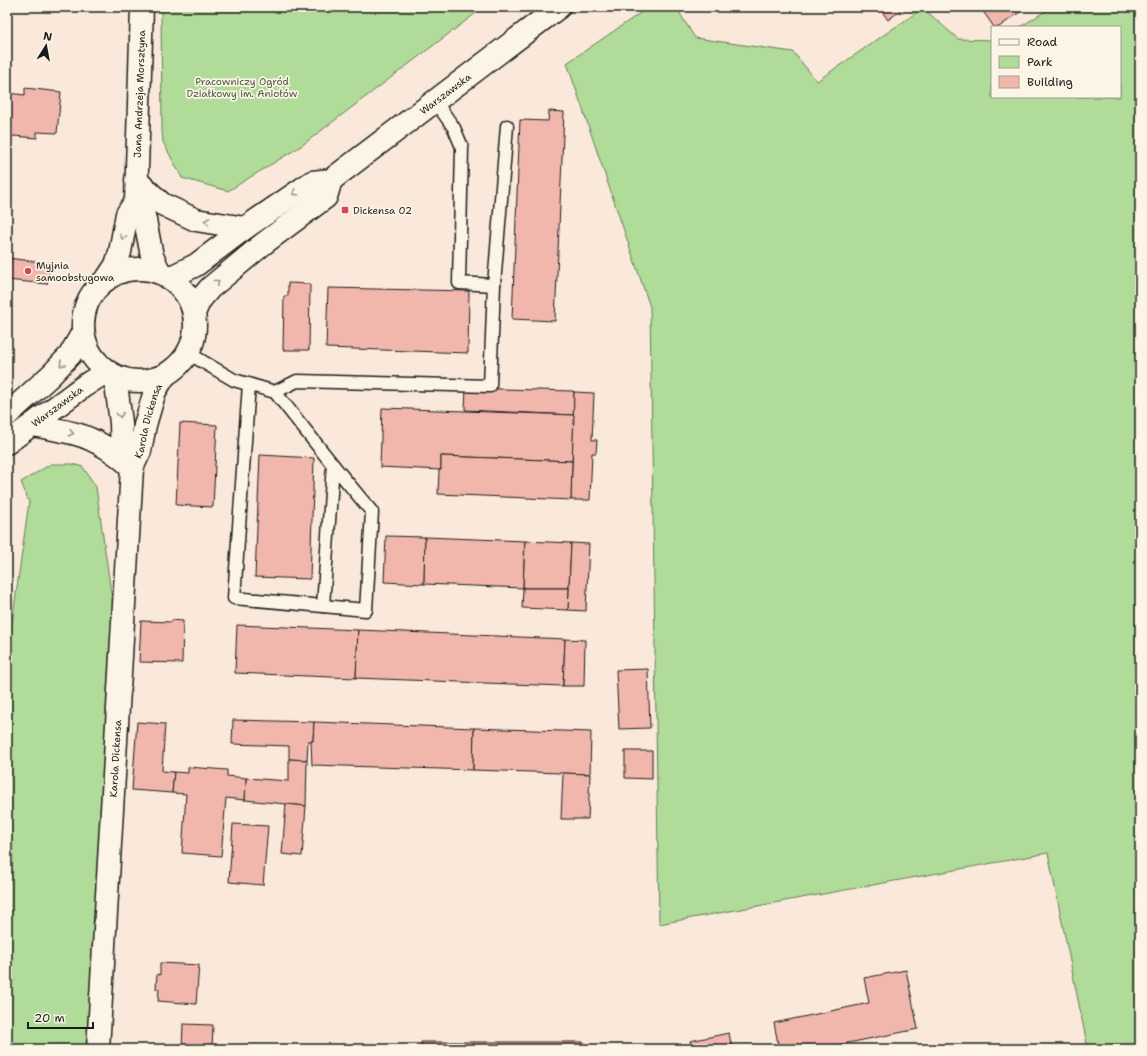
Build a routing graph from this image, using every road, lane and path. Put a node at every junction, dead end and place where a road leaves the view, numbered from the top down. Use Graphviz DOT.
graph roads {
  1 [pos="142,7"];
  2 [pos="559,7"];
  3 [pos="435,101"];
  4 [pos="506,126"];
  5 [pos="331,180"];
  6 [pos="136,191"];
  7 [pos="245,228"];
  8 [pos="164,275"];
  9 [pos="106,280"];
  10 [pos="494,285"];
  11 [pos="194,313"];
  12 [pos="83,332"];
  13 [pos="188,353"];
  14 [pos="112,375"];
  15 [pos="165,375"];
  16 [pos="249,384"];
  17 [pos="275,392"];
  18 [pos="7,415"];
  19 [pos="33,425"];
  20 [pos="7,443"];
  21 [pos="127,463"];
  22 [pos="333,465"];
  23 [pos="323,606"];
  24 [pos="98,1049"];
  1 -- 6 [label="street, Jana Andrzeja Morsztyna"];
  2 -- 3 [label="street, Warszawska"];
  3 -- 5 [label="street, Warszawska"];
  3 -- 10 [label="lane"];
  4 -- 10 [label="lane"];
  5 -- 7 [label="street, Warszawska, one-way"];
  11 -- 5 [label="street, one-way"];
  7 -- 6 [label="street, one-way"];
  6 -- 8 [label="street, Jana Andrzeja Morsztyna"];
  6 -- 9 [label="street, Jana Andrzeja Morsztyna, one-way"];
  7 -- 8 [label="street, Warszawska"];
  8 -- 9 [label="street"];
  8 -- 11 [label="street"];
  9 -- 12 [label="street"];
  10 -- 17 [label="lane"];
  11 -- 13 [label="street"];
  12 -- 14 [label="street"];
  12 -- 18 [label="street, one-way"];
  13 -- 15 [label="street"];
  13 -- 16 [label="lane"];
  14 -- 15 [label="street"];
  14 -- 19 [label="street, Warszawska"];
  14 -- 21 [label="street, Karola Dickensa, one-way"];
  15 -- 21 [label="street, Karola Dickensa"];
  16 -- 17 [label="lane"];
  16 -- 23 [label="lane"];
  17 -- 22 [label="lane"];
  19 -- 20 [label="street, Warszawska"];
  19 -- 21 [label="street, Karola Dickensa, one-way"];
  21 -- 24 [label="street, Karola Dickensa"];
  22 -- 23 [label="lane"];
  22 -- 23 [label="lane"];
}
